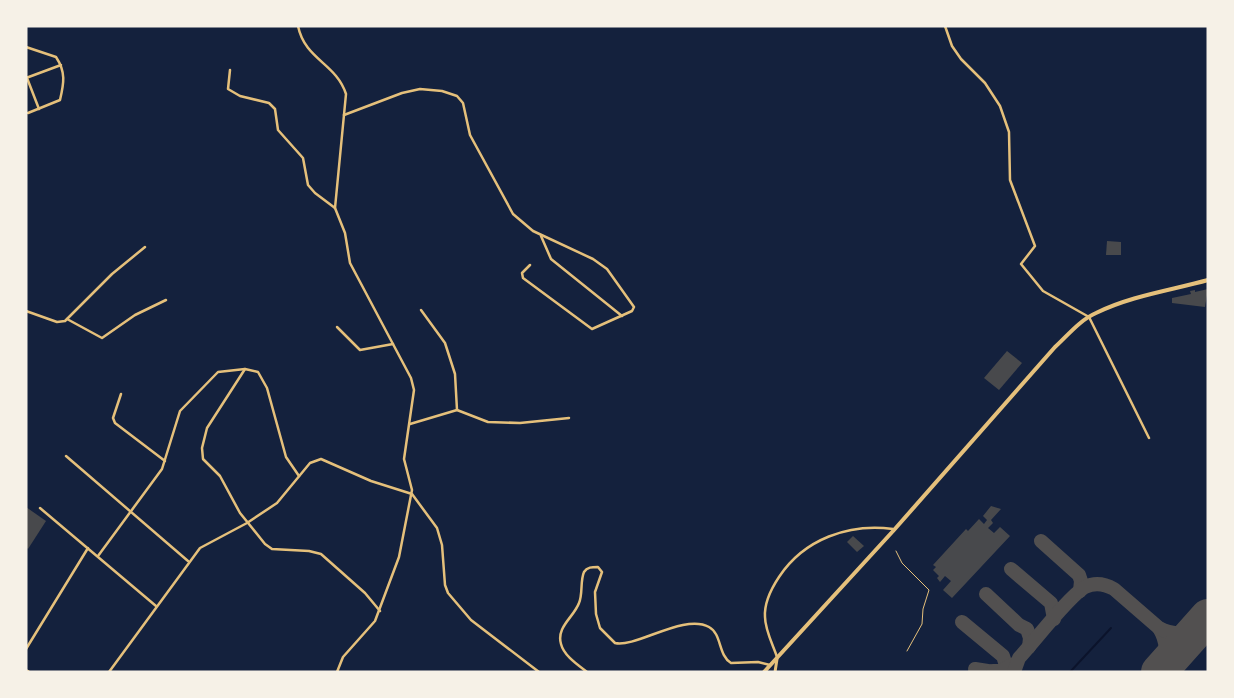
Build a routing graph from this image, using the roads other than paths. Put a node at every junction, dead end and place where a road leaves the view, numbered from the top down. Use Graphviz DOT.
graph roads {
  1 [pos="298,26"];
  2 [pos="945,26"];
  3 [pos="26,47"];
  4 [pos="61,65"];
  5 [pos="230,70"];
  6 [pos="27,78"];
  7 [pos="39,109"];
  8 [pos="28,113"];
  9 [pos="344,115"];
  10 [pos="335,208"];
  11 [pos="540,234"];
  12 [pos="145,247"];
  13 [pos="530,265"];
  14 [pos="1208,280"];
  15 [pos="166,300"];
  16 [pos="421,310"];
  17 [pos="26,311"];
  18 [pos="622,316"];
  19 [pos="1089,317"];
  20 [pos="67,319"];
  21 [pos="337,327"];
  22 [pos="394,344"];
  23 [pos="245,369"];
  24 [pos="122,394"];
  25 [pos="457,410"];
  26 [pos="569,418"];
  27 [pos="410,424"];
  28 [pos="1149,438"];
  29 [pos="66,456"];
  30 [pos="165,461"];
  31 [pos="299,476"];
  32 [pos="412,494"];
  33 [pos="40,508"];
  34 [pos="131,512"];
  35 [pos="247,523"];
  36 [pos="894,530"];
  37 [pos="88,548"];
  38 [pos="896,551"];
  39 [pos="98,556"];
  40 [pos="189,561"];
  41 [pos="156,606"];
  42 [pos="380,611"];
  43 [pos="26,649"];
  44 [pos="908,651"];
  45 [pos="777,659"];
  46 [pos="770,666"];
  47 [pos="109,672"];
  48 [pos="337,672"];
  49 [pos="539,672"];
  50 [pos="587,672"];
  51 [pos="764,672"];
  52 [pos="775,672"];
  1 -- 9 [label="street"];
  2 -- 19 [label="street"];
  3 -- 4 [label="street"];
  4 -- 6 [label="street"];
  4 -- 7 [label="street"];
  5 -- 10 [label="street"];
  6 -- 7 [label="street"];
  7 -- 8 [label="street"];
  9 -- 10 [label="street"];
  9 -- 11 [label="street"];
  10 -- 22 [label="street"];
  11 -- 18 [label="street"];
  11 -- 18 [label="street"];
  12 -- 20 [label="street"];
  13 -- 18 [label="street"];
  14 -- 19 [label="main road"];
  15 -- 20 [label="street"];
  16 -- 25 [label="street"];
  17 -- 20 [label="street"];
  19 -- 28 [label="street"];
  19 -- 36 [label="main road"];
  21 -- 22 [label="street"];
  22 -- 27 [label="street"];
  23 -- 30 [label="street"];
  23 -- 31 [label="street"];
  23 -- 35 [label="street"];
  24 -- 30 [label="street"];
  25 -- 26 [label="street"];
  25 -- 27 [label="street"];
  27 -- 32 [label="street"];
  29 -- 34 [label="street"];
  30 -- 34 [label="street"];
  31 -- 32 [label="street"];
  31 -- 35 [label="street"];
  32 -- 42 [label="street"];
  32 -- 49 [label="street"];
  33 -- 37 [label="street"];
  34 -- 39 [label="street"];
  34 -- 40 [label="street"];
  35 -- 40 [label="street"];
  35 -- 42 [label="street"];
  36 -- 45 [label="main road"];
  36 -- 45 [label="street"];
  37 -- 39 [label="street"];
  37 -- 43 [label="street"];
  38 -- 44 [label="lane"];
  39 -- 41 [label="street"];
  40 -- 41 [label="street"];
  41 -- 47 [label="street"];
  42 -- 48 [label="street"];
  45 -- 46 [label="main road"];
  45 -- 52 [label="street"];
  46 -- 50 [label="street"];
  46 -- 51 [label="main road"];
}
